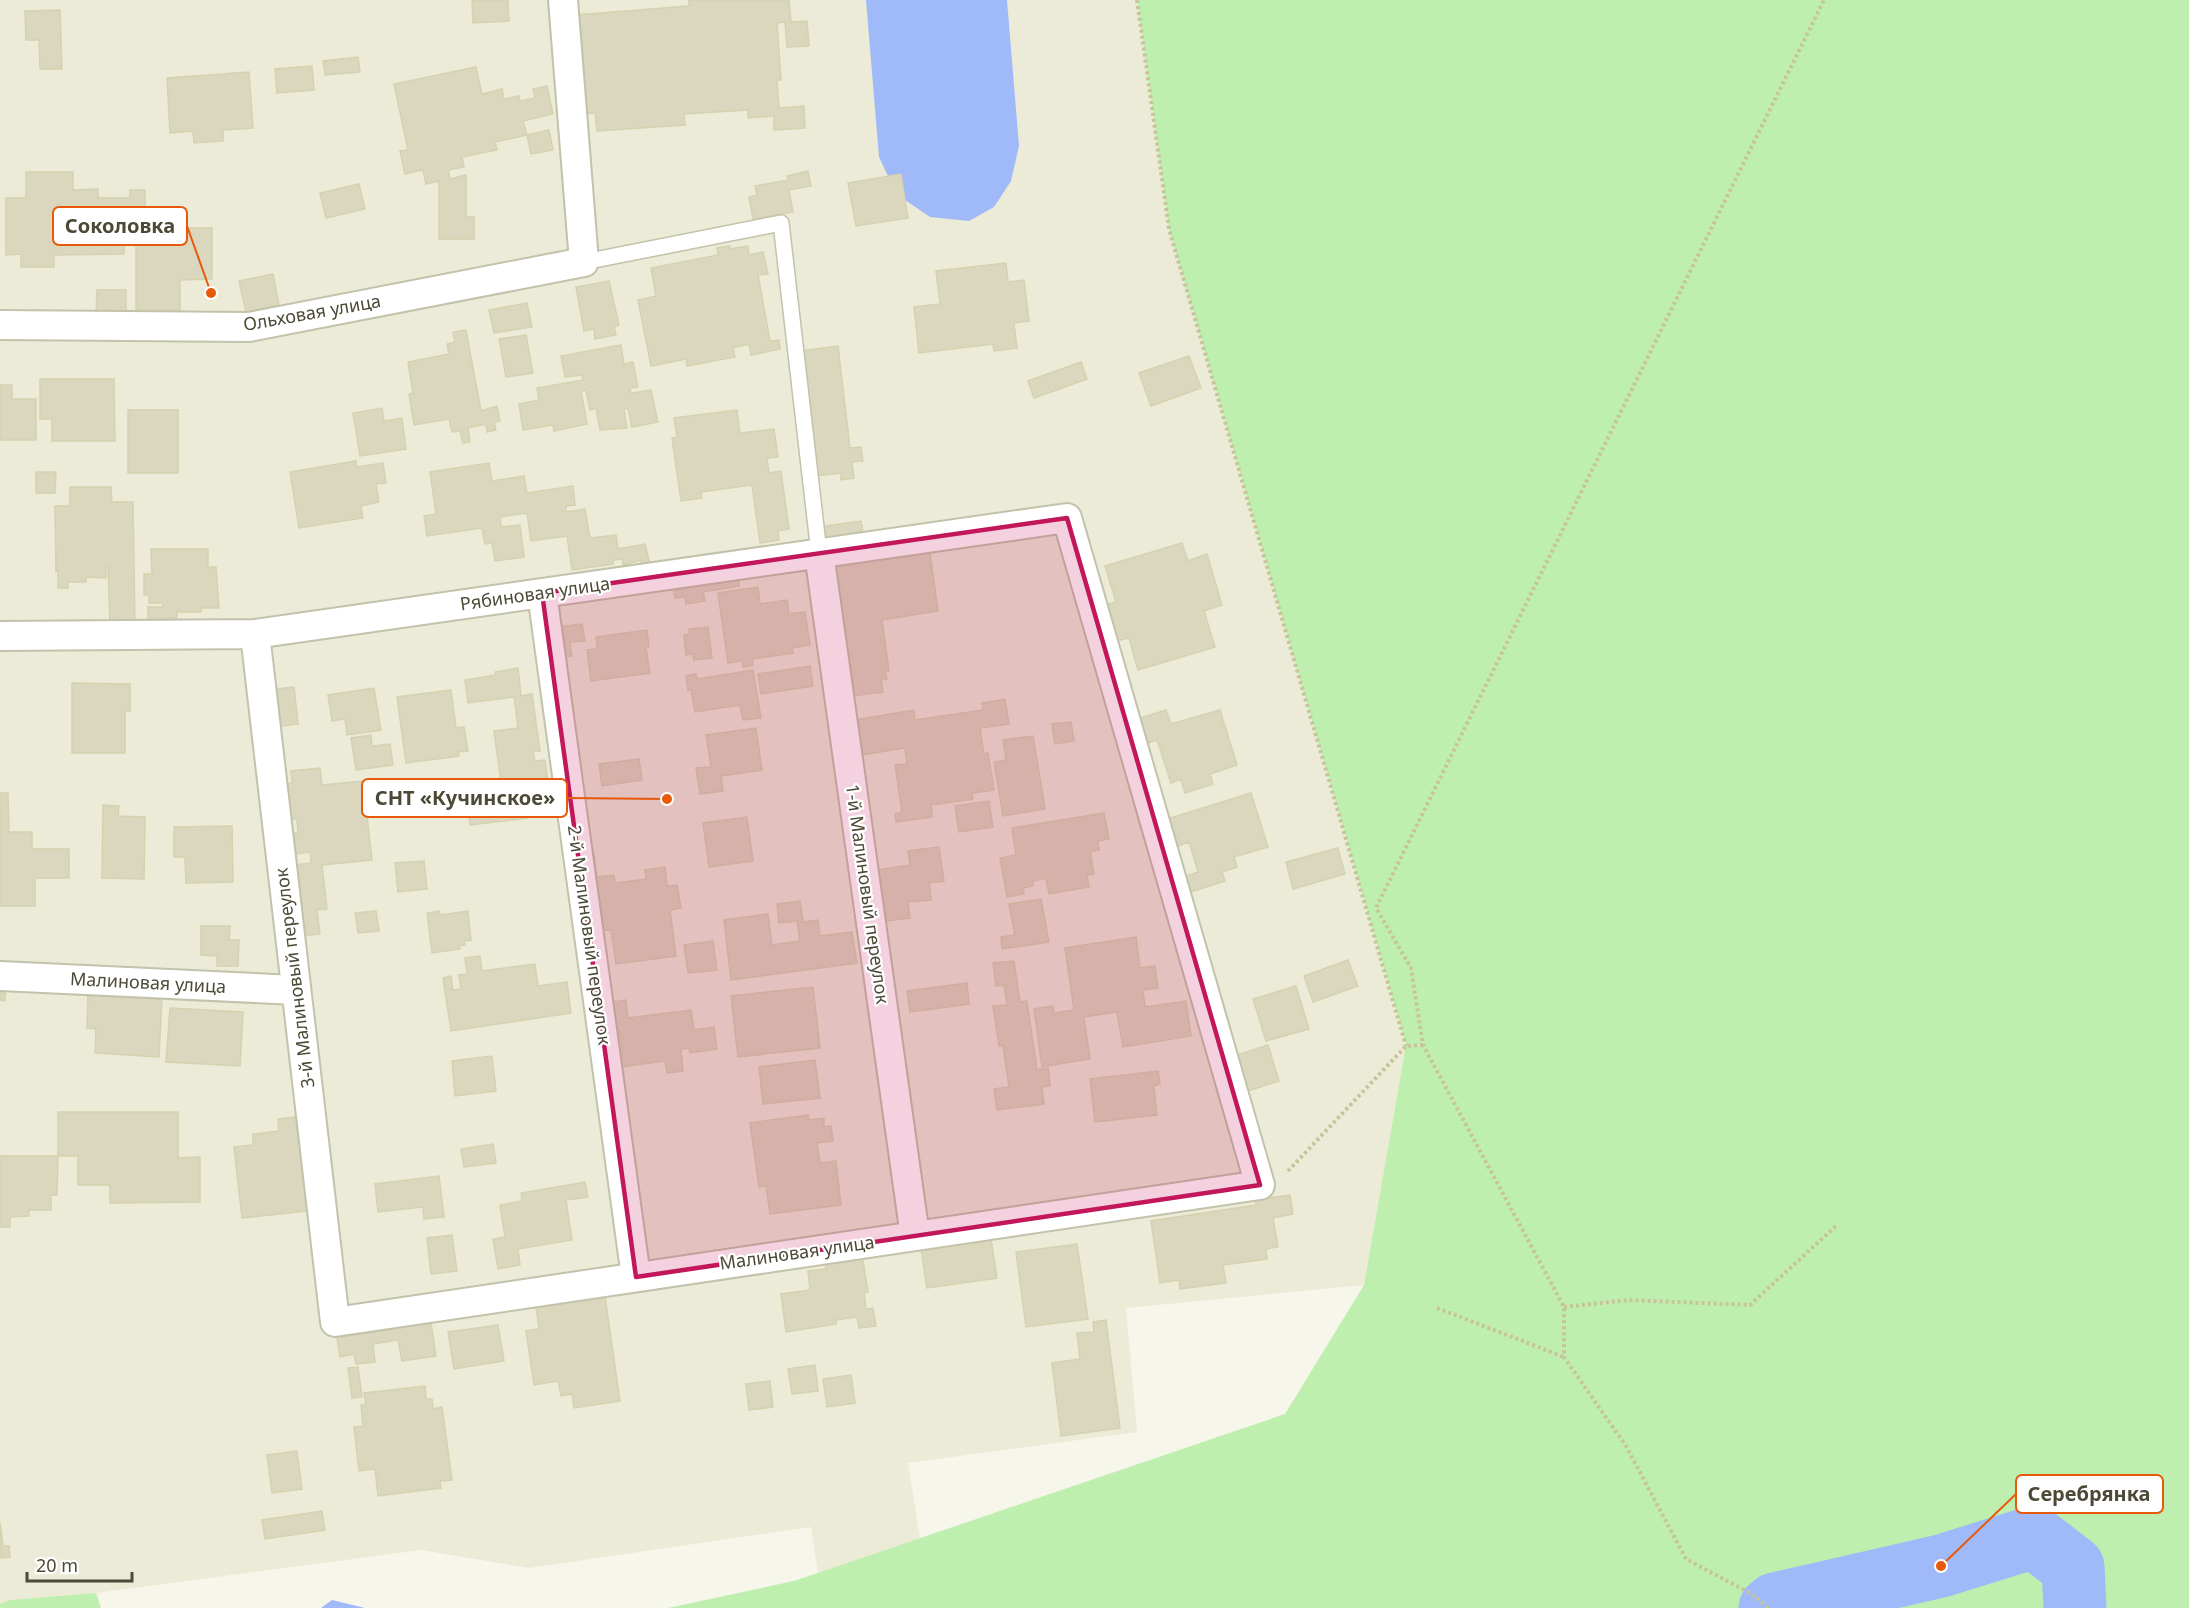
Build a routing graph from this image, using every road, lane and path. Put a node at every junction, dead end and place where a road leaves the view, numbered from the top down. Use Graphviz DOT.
graph roads {
  1 [pos="563,0"];
  2 [pos="1137,0"];
  3 [pos="1824,0"];
  4 [pos="584,262"];
  5 [pos="0,325"];
  6 [pos="819,553"];
  7 [pos="542,593"];
  8 [pos="255,634"];
  9 [pos="0,636"];
  10 [pos="0,976"];
  11 [pos="296,990"];
  12 [pos="1423,1045"];
  13 [pos="1406,1046"];
  14 [pos="1286,1174"];
  15 [pos="1260,1185"];
  16 [pos="1837,1225"];
  17 [pos="915,1236"];
  18 [pos="636,1277"];
  19 [pos="1564,1307"];
  20 [pos="1437,1308"];
  21 [pos="334,1322"];
  22 [pos="1564,1357"];
  23 [pos="1768,1608"];
  1 -- 4 [label="street"];
  2 -- 13 [label="path"];
  3 -- 12 [label="path"];
  4 -- 5 [label="street, Ольховая улица"];
  4 -- 6 [label="lane"];
  6 -- 7 [label="street, Рябиновая улица"];
  6 -- 15 [label="street, Рябиновая улица"];
  6 -- 17 [label="street, 1-й Малиновый переулок"];
  7 -- 8 [label="street, Рябиновая улица"];
  7 -- 18 [label="street, 2-й Малиновый переулок"];
  8 -- 9 [label="street, Рябиновая улица"];
  8 -- 11 [label="street, 3-й Малиновый переулок"];
  10 -- 11 [label="street, Малиновая улица"];
  11 -- 21 [label="street, 3-й Малиновый переулок"];
  12 -- 13 [label="path"];
  12 -- 19 [label="path"];
  13 -- 14 [label="path"];
  15 -- 17 [label="street, Малиновая улица"];
  16 -- 19 [label="path"];
  17 -- 18 [label="street, Малиновая улица"];
  18 -- 21 [label="street, Малиновая улица"];
  19 -- 22 [label="path"];
  20 -- 22 [label="path"];
  22 -- 23 [label="path"];
}
